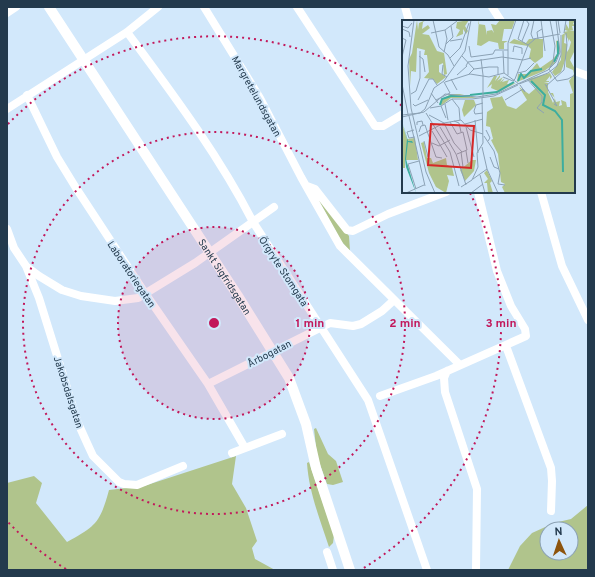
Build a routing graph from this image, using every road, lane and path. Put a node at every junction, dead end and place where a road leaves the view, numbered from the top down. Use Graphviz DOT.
graph roads {
  1 [pos="16,7"];
  2 [pos="49,7"];
  3 [pos="158,7"];
  4 [pos="204,7"];
  5 [pos="297,7"];
  6 [pos="405,7"];
  7 [pos="492,7"];
  8 [pos="7,13"];
  9 [pos="409,20"];
  10 [pos="499,20"];
  11 [pos="127,32"];
  12 [pos="84,59"];
  13 [pos="575,71"];
  14 [pos="588,76"];
  15 [pos="27,95"];
  16 [pos="7,109"];
  17 [pos="402,115"];
  18 [pos="307,186"];
  19 [pos="443,193"];
  20 [pos="478,193"];
  21 [pos="541,193"];
  22 [pos="274,207"];
  23 [pos="253,222"];
  24 [pos="7,229"];
  25 [pos="11,249"];
  26 [pos="209,253"];
  27 [pos="26,266"];
  28 [pos="145,293"];
  29 [pos="394,300"];
  30 [pos="588,317"];
  31 [pos="321,327"];
  32 [pos="506,346"];
  33 [pos="273,351"];
  34 [pos="460,364"];
  35 [pos="447,371"];
  36 [pos="208,384"];
  37 [pos="380,396"];
  38 [pos="282,434"];
  39 [pos="245,448"];
  40 [pos="232,453"];
  41 [pos="183,466"];
  42 [pos="551,511"];
  43 [pos="327,552"];
  44 [pos="333,570"];
  45 [pos="350,570"];
  46 [pos="427,570"];
  47 [pos="476,570"];
  1 -- 8 [label="street"];
  2 -- 12 [label="street, Sankt Sigfridsgatan"];
  3 -- 11 [label="street"];
  4 -- 18 [label="street, Margretelundsgatan"];
  5 -- 17 [label="street"];
  6 -- 9 [label="street"];
  7 -- 10 [label="street"];
  11 -- 12 [label="street"];
  11 -- 23 [label="street, Örgryte Stomgata"];
  12 -- 15 [label="street"];
  12 -- 26 [label="street, Sankt Sigfridsgatan"];
  13 -- 14 [label="street"];
  15 -- 16 [label="street"];
  15 -- 28 [label="street, Laboratoriegatan"];
  18 -- 19 [label="street, Margretelundsgatan"];
  18 -- 29 [label="street, Margretelundsgatan"];
  20 -- 32 [label="street"];
  21 -- 30 [label="street"];
  22 -- 23 [label="street"];
  23 -- 26 [label="street"];
  23 -- 31 [label="street, Örgryte Stomgata"];
  24 -- 25 [label="street, Jakobsdalsgatan"];
  25 -- 27 [label="street, Jakobsdalsgatan"];
  26 -- 28 [label="street"];
  26 -- 33 [label="street, Sankt Sigfridsgatan"];
  27 -- 28 [label="street"];
  27 -- 41 [label="street, Jakobsdalsgatan"];
  28 -- 36 [label="street, Laboratoriegatan"];
  29 -- 31 [label="street, Årbogatan"];
  29 -- 34 [label="street, Margretelundsgatan"];
  31 -- 33 [label="street, Årbogatan"];
  31 -- 46 [label="street, Örgryte Stomgata"];
  32 -- 34 [label="street"];
  32 -- 42 [label="street"];
  33 -- 36 [label="street, Årbogatan"];
  33 -- 45 [label="street, Sankt Sigfridsgatan"];
  34 -- 35 [label="street"];
  35 -- 37 [label="street"];
  35 -- 47 [label="street"];
  36 -- 39 [label="street, Laboratoriegatan"];
  38 -- 39 [label="street"];
  39 -- 40 [label="street"];
  43 -- 44 [label="street"];
}
